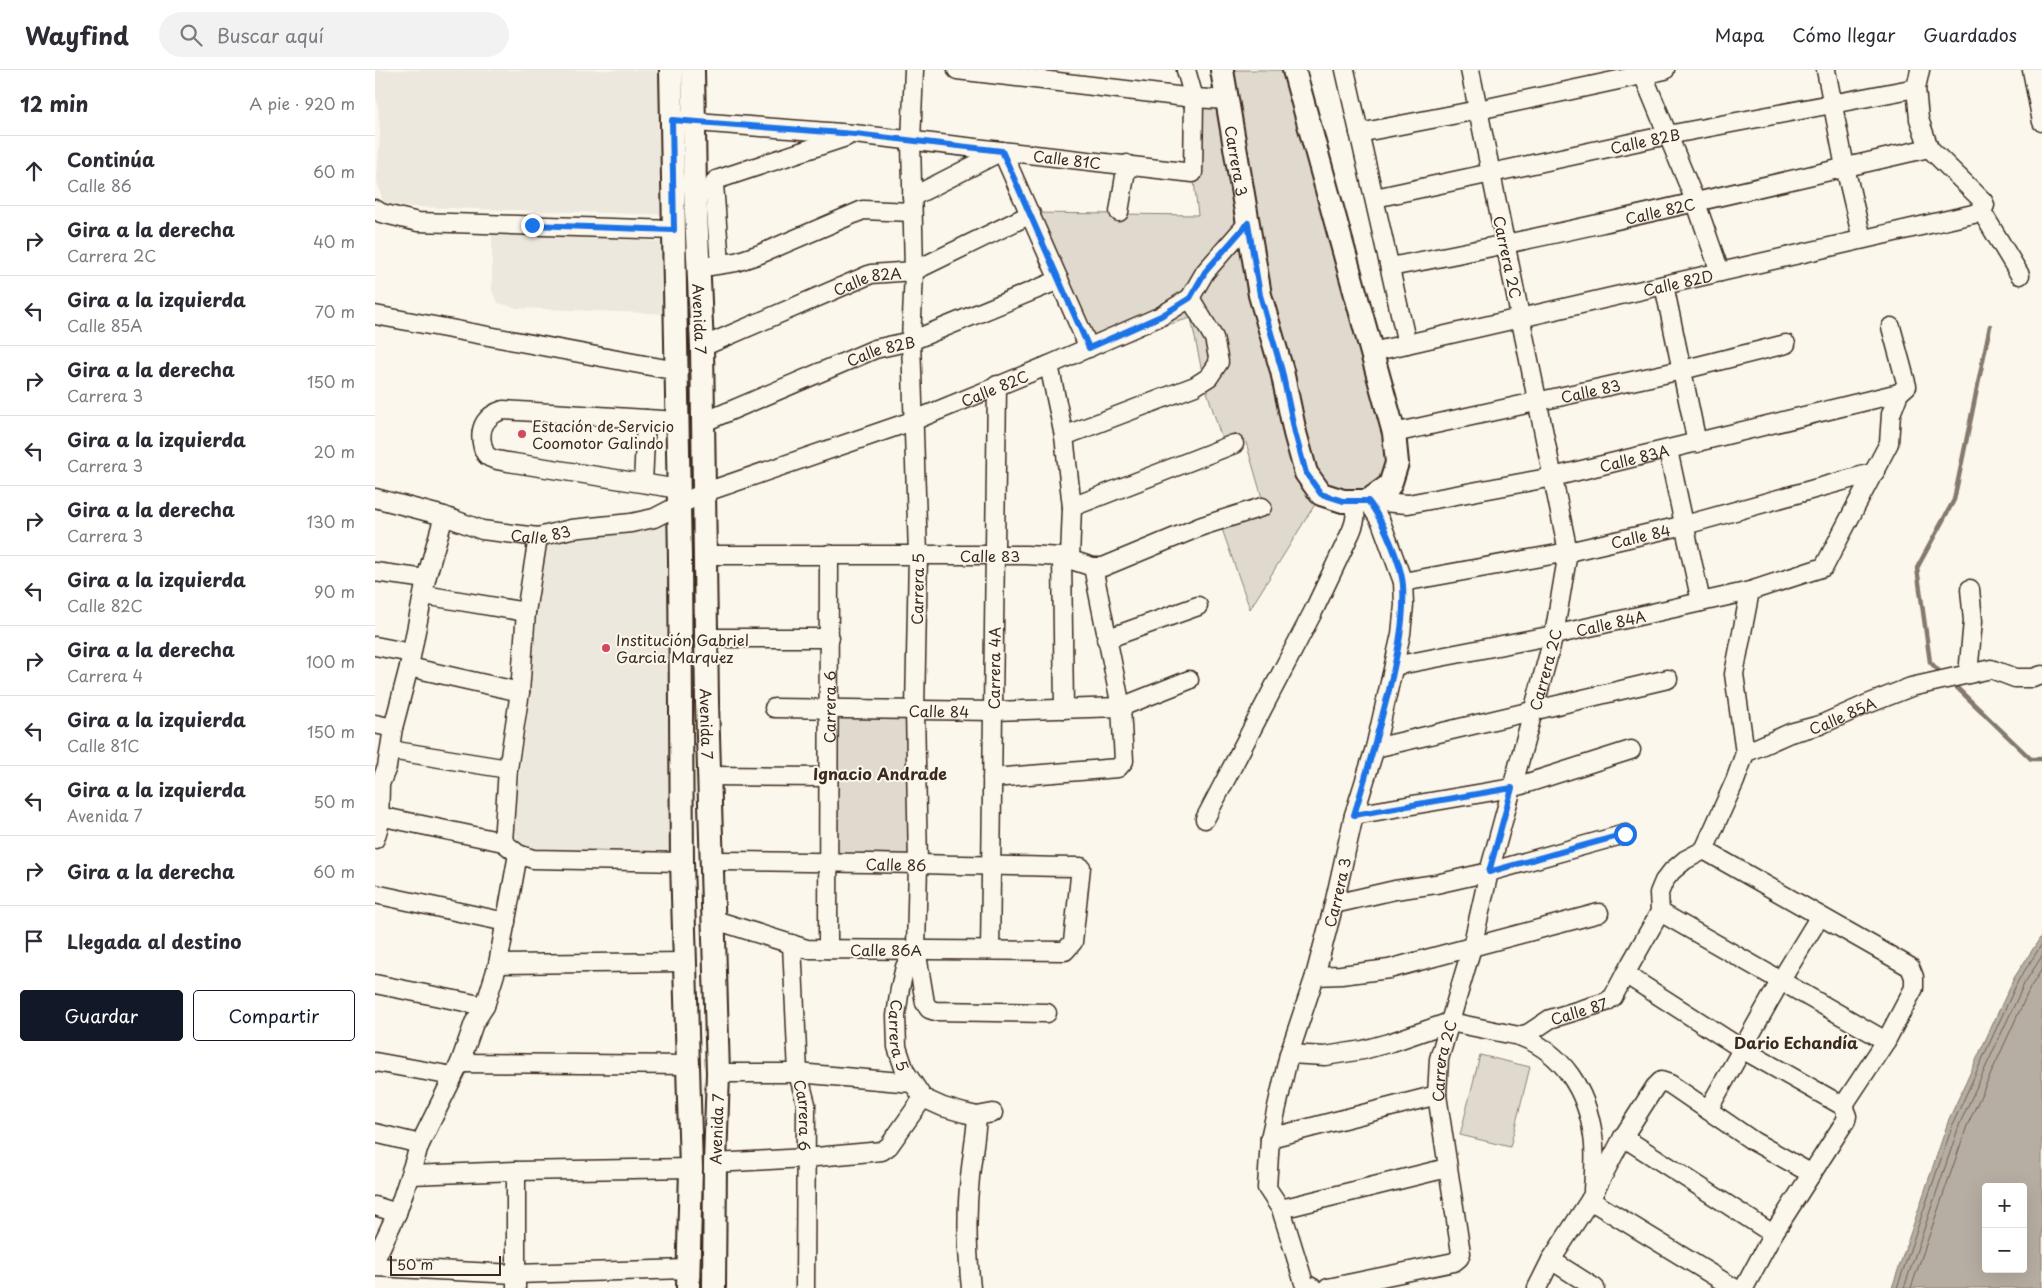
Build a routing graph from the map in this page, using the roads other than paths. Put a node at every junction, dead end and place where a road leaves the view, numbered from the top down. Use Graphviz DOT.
graph roads {
  1 [pos="671,70"];
  2 [pos="693,70"];
  3 [pos="914,70"];
  4 [pos="957,70"];
  5 [pos="1186,70"];
  6 [pos="1222,70"];
  7 [pos="1294,70"];
  8 [pos="1345,70"];
  9 [pos="1470,70"];
  10 [pos="1665,70"];
  11 [pos="1826,70"];
  12 [pos="1920,70"];
  13 [pos="2032,70"];
  14 [pos="1642,72"];
  15 [pos="1916,88"];
  16 [pos="1194,98"];
  17 [pos="1228,100"];
  18 [pos="1832,103"];
  19 [pos="1478,110"];
  20 [pos="2042,118"];
  21 [pos="683,121"];
  22 [pos="1359,133"];
  23 [pos="855,134"];
  24 [pos="1667,135"];
  25 [pos="911,141"];
  26 [pos="1929,148"];
  27 [pos="1002,151"];
  28 [pos="1127,164"];
  29 [pos="1845,167"];
  30 [pos="1491,174"];
  31 [pos="1375,198"];
  32 [pos="1696,203"];
  33 [pos="912,204"];
  34 [pos="375,209"];
  35 [pos="1119,212"];
  36 [pos="1983,212"];
  37 [pos="1031,214"];
  38 [pos="1248,223"];
  39 [pos="674,230"];
  40 [pos="1862,239"];
  41 [pos="1506,245"];
  42 [pos="710,266"];
  43 [pos="1390,267"];
  44 [pos="914,270"];
  45 [pos="1720,272"];
  46 [pos="2020,275"];
  47 [pos="1059,280"];
  48 [pos="1664,285"];
  49 [pos="1190,298"];
  50 [pos="375,315"];
  51 [pos="1521,318"];
  52 [pos="1891,327"];
  53 [pos="911,341"];
  54 [pos="1407,344"];
  55 [pos="1787,344"];
  56 [pos="703,347"];
  57 [pos="1089,348"];
  58 [pos="1372,352"];
  59 [pos="1049,366"];
  60 [pos="1682,370"];
  61 [pos="677,371"];
  62 [pos="997,386"];
  63 [pos="1899,393"];
  64 [pos="1538,401"];
  65 [pos="646,419"];
  66 [pos="915,420"];
  67 [pos="678,421"];
  68 [pos="703,422"];
  69 [pos="1393,433"];
  70 [pos="1064,436"];
  71 [pos="1697,443"];
  72 [pos="1234,444"];
  73 [pos="1668,450"];
  74 [pos="1875,472"];
  75 [pos="1553,477"];
  76 [pos="643,483"];
  77 [pos="703,494"];
  78 [pos="679,497"];
  79 [pos="375,498"];
  80 [pos="1359,501"];
  81 [pos="1072,507"];
  82 [pos="1262,507"];
  83 [pos="444,516"];
  84 [pos="1685,525"];
  85 [pos="538,537"];
  86 [pos="1568,552"];
  87 [pos="829,554"];
  88 [pos="918,554"];
  89 [pos="705,555"];
  90 [pos="994,555"];
  91 [pos="1066,557"];
  92 [pos="1093,567"];
  93 [pos="375,572"];
  94 [pos="1403,582"];
  95 [pos="425,587"];
  96 [pos="1970,589"];
  97 [pos="1750,591"];
  98 [pos="1701,602"];
  99 [pos="1198,606"];
  100 [pos="525,612"];
  101 [pos="1554,635"];
  102 [pos="706,638"];
  103 [pos="830,638"];
  104 [pos="1106,640"];
  105 [pos="375,646"];
  106 [pos="410,660"];
  107 [pos="1394,666"];
  108 [pos="1968,674"];
  109 [pos="2042,675"];
  110 [pos="1668,678"];
  111 [pos="1189,680"];
  112 [pos="520,692"];
  113 [pos="774,708"];
  114 [pos="1121,708"];
  115 [pos="829,709"];
  116 [pos="915,709"];
  117 [pos="1064,709"];
  118 [pos="1533,710"];
  119 [pos="994,711"];
  120 [pos="375,724"];
  121 [pos="393,728"];
  122 [pos="1375,748"];
  123 [pos="390,750"];
  124 [pos="1631,750"];
  125 [pos="1745,753"];
  126 [pos="508,768"];
  127 [pos="709,776"];
  128 [pos="828,778"];
  129 [pos="992,778"];
  130 [pos="377,783"];
  131 [pos="1512,788"];
  132 [pos="1354,815"];
  133 [pos="379,816"];
  134 [pos="1205,819"];
  135 [pos="1625,834"];
  136 [pos="375,839"];
  137 [pos="503,842"];
  138 [pos="1704,850"];
  139 [pos="518,854"];
  140 [pos="712,861"];
  141 [pos="828,861"];
  142 [pos="682,862"];
  143 [pos="918,864"];
  144 [pos="991,866"];
  145 [pos="1489,872"];
  146 [pos="375,894"];
  147 [pos="1334,904"];
  148 [pos="1660,912"];
  149 [pos="1599,913"];
  150 [pos="1820,916"];
  151 [pos="712,919"];
  152 [pos="507,922"];
  153 [pos="792,944"];
  154 [pos="1472,947"];
  155 [pos="828,948"];
  156 [pos="916,949"];
  157 [pos="990,950"];
  158 [pos="1065,951"];
  159 [pos="685,962"];
  160 [pos="498,964"];
  161 [pos="1625,974"];
  162 [pos="1315,976"];
  163 [pos="1781,980"];
  164 [pos="375,984"];
  165 [pos="485,1006"];
  166 [pos="1047,1013"];
  167 [pos="1450,1022"];
  168 [pos="1519,1036"];
  169 [pos="1886,1041"];
  170 [pos="1742,1049"];
  171 [pos="1289,1054"];
  172 [pos="375,1062"];
  173 [pos="689,1065"];
  174 [pos="457,1070"];
  175 [pos="718,1073"];
  176 [pos="798,1073"];
  177 [pos="913,1083"];
  178 [pos="1437,1095"];
  179 [pos="923,1098"];
  180 [pos="1708,1110"];
  181 [pos="1845,1113"];
  182 [pos="375,1133"];
  183 [pos="1623,1137"];
  184 [pos="1270,1138"];
  185 [pos="420,1144"];
  186 [pos="805,1158"];
  187 [pos="715,1162"];
  188 [pos="691,1168"];
  189 [pos="1447,1168"];
  190 [pos="516,1171"];
  191 [pos="1812,1174"];
  192 [pos="411,1176"];
  193 [pos="1591,1198"];
  194 [pos="375,1206"];
  195 [pos="1281,1209"];
  196 [pos="397,1213"];
  197 [pos="1773,1234"];
  198 [pos="375,1260"];
  199 [pos="1551,1260"];
  200 [pos="375,1267"];
  201 [pos="688,1279"];
  202 [pos="516,1281"];
  203 [pos="1308,1286"];
  204 [pos="715,1288"];
  205 [pos="805,1288"];
  206 [pos="971,1288"];
  207 [pos="1328,1288"];
  208 [pos="1537,1288"];
  209 [pos="1595,1288"];
  210 [pos="1734,1288"];
  211 [pos="1744,1288"];
  1 -- 21 [label="main road, Avenida 7"];
  2 -- 21 [label="main road, Avenida 7"];
  3 -- 25 [label="street, Carrera 5"];
  4 -- 16 [label="street"];
  5 -- 16 [label="street"];
  6 -- 17 [label="main road, Carrera 3"];
  7 -- 58 [label="main road"];
  8 -- 22 [label="street"];
  9 -- 19 [label="street, Carrera 2C"];
  10 -- 14 [label="street"];
  11 -- 18 [label="street"];
  12 -- 15 [label="street"];
  13 -- 20 [label="street"];
  14 -- 19 [label="street"];
  14 -- 24 [label="street"];
  15 -- 18 [label="street, Calle 82B"];
  15 -- 26 [label="street"];
  16 -- 17 [label="street"];
  16 -- 28 [label="street, Calle 81C"];
  17 -- 38 [label="main road, Carrera 3"];
  18 -- 24 [label="street, Calle 82B"];
  18 -- 29 [label="street"];
  19 -- 22 [label="street"];
  19 -- 30 [label="street, Carrera 2C"];
  21 -- 23 [label="street, Calle 81C"];
  21 -- 39 [label="main road, Avenida 7"];
  21 -- 42 [label="main road, Avenida 7"];
  22 -- 31 [label="street"];
  23 -- 25 [label="street, Calle 81C"];
  23 -- 42 [label="street"];
  24 -- 30 [label="street, Calle 82B"];
  24 -- 32 [label="street"];
  25 -- 27 [label="street, Calle 81C"];
  25 -- 33 [label="street, Carrera 5"];
  26 -- 29 [label="street, Calle 82C"];
  26 -- 36 [label="street"];
  27 -- 28 [label="street, Calle 81C"];
  27 -- 33 [label="street"];
  27 -- 37 [label="street"];
  28 -- 35 [label="street"];
  29 -- 32 [label="street, Calle 82C"];
  29 -- 40 [label="street"];
  30 -- 31 [label="street, Calle 82B"];
  30 -- 41 [label="street, Carrera 2C"];
  31 -- 43 [label="street"];
  32 -- 41 [label="street, Calle 82C"];
  32 -- 45 [label="street"];
  33 -- 42 [label="street"];
  33 -- 44 [label="street, Carrera 5"];
  34 -- 39 [label="street"];
  36 -- 40 [label="street, Calle 82D"];
  36 -- 46 [label="street"];
  37 -- 44 [label="street, Calle 82A"];
  37 -- 47 [label="street"];
  38 -- 49 [label="street, Calle 82C"];
  38 -- 80 [label="main road, Carrera 3"];
  39 -- 61 [label="main road, Avenida 7"];
  40 -- 45 [label="street, Calle 82D"];
  41 -- 43 [label="street, Calle 82C"];
  41 -- 51 [label="street, Carrera 2C"];
  42 -- 56 [label="main road, Avenida 7"];
  43 -- 54 [label="street"];
  44 -- 53 [label="street, Carrera 5"];
  44 -- 56 [label="street, Calle 82A"];
  45 -- 48 [label="street, Calle 82D"];
  47 -- 53 [label="street, Calle 82B"];
  47 -- 57 [label="street"];
  48 -- 51 [label="street, Calle 82D"];
  48 -- 60 [label="street"];
  49 -- 57 [label="street, Calle 82C"];
  49 -- 70 [label="street"];
  50 -- 61 [label="street"];
  51 -- 54 [label="street, Calle 82D"];
  51 -- 64 [label="street, Carrera 2C"];
  52 -- 63 [label="street"];
  53 -- 66 [label="street, Carrera 5"];
  53 -- 68 [label="street, Calle 82B"];
  54 -- 58 [label="street, Calle 82D"];
  55 -- 60 [label="street, Calle 83"];
  56 -- 68 [label="main road, Avenida 7"];
  57 -- 59 [label="street, Calle 82C"];
  58 -- 69 [label="main road"];
  59 -- 62 [label="street, Calle 82C"];
  59 -- 70 [label="street"];
  60 -- 64 [label="street, Calle 83"];
  60 -- 71 [label="street"];
  61 -- 67 [label="main road, Avenida 7"];
  62 -- 66 [label="street, Calle 82C"];
  62 -- 90 [label="street, Carrera 4A"];
  63 -- 71 [label="street, Calle 83A"];
  63 -- 74 [label="street"];
  64 -- 69 [label="street, Calle 83"];
  64 -- 75 [label="street, Carrera 2C"];
  65 -- 67 [label="street"];
  65 -- 76 [label="street"];
  65 -- 76 [label="street"];
  66 -- 77 [label="street, Calle 82C"];
  66 -- 88 [label="street, Carrera 5"];
  67 -- 78 [label="main road, Avenida 7"];
  68 -- 77 [label="main road, Avenida 7"];
  69 -- 80 [label="main road"];
  70 -- 81 [label="street"];
  71 -- 73 [label="street, Calle 83A"];
  72 -- 81 [label="street"];
  73 -- 75 [label="street, Calle 83A"];
  73 -- 84 [label="street"];
  74 -- 84 [label="street, Calle 84"];
  74 -- 97 [label="street, Calle 84A"];
  75 -- 80 [label="street, Calle 83A"];
  75 -- 86 [label="street, Carrera 2C"];
  76 -- 78 [label="street"];
  77 -- 78 [label="street, Calle 83"];
  77 -- 89 [label="main road, Avenida 7"];
  78 -- 85 [label="street, Calle 83"];
  78 -- 142 [label="main road, Avenida 7"];
  79 -- 83 [label="street, Calle 83"];
  80 -- 94 [label="street, Carrera 3"];
  80 -- 134 [label="street"];
  81 -- 91 [label="street"];
  82 -- 92 [label="street"];
  83 -- 85 [label="street, Calle 83"];
  83 -- 95 [label="street"];
  84 -- 86 [label="street, Calle 84"];
  84 -- 98 [label="street"];
  85 -- 100 [label="street"];
  86 -- 94 [label="street, Calle 84"];
  86 -- 101 [label="street, Carrera 2C"];
  87 -- 88 [label="street, Calle 83"];
  87 -- 89 [label="street, Calle 83"];
  87 -- 103 [label="street, Carrera 6"];
  88 -- 90 [label="street, Calle 83"];
  88 -- 116 [label="street, Carrera 5"];
  89 -- 102 [label="main road, Avenida 7"];
  90 -- 91 [label="street, Calle 83"];
  90 -- 119 [label="street, Carrera 4A"];
  91 -- 92 [label="street, Calle 83"];
  91 -- 117 [label="street"];
  92 -- 104 [label="street"];
  93 -- 95 [label="street"];
  94 -- 107 [label="street, Carrera 3"];
  95 -- 100 [label="street"];
  95 -- 106 [label="street"];
  96 -- 108 [label="street"];
  97 -- 98 [label="street, Calle 84A"];
  97 -- 125 [label="street"];
  98 -- 101 [label="street, Calle 84A"];
  99 -- 104 [label="street"];
  100 -- 112 [label="street"];
  101 -- 107 [label="street, Calle 84A"];
  101 -- 118 [label="street, Carrera 2C"];
  102 -- 103 [label="street"];
  102 -- 127 [label="main road, Avenida 7"];
  103 -- 115 [label="street, Carrera 6"];
  104 -- 114 [label="street"];
  105 -- 106 [label="street"];
  106 -- 112 [label="street"];
  106 -- 121 [label="street"];
  107 -- 122 [label="street, Carrera 3"];
  108 -- 109 [label="street, Calle 85A"];
  108 -- 125 [label="street, Calle 85A"];
  110 -- 118 [label="street"];
  111 -- 114 [label="street, Calle 84"];
  112 -- 126 [label="street"];
  113 -- 115 [label="street, Calle 84"];
  114 -- 117 [label="street, Calle 84"];
  114 -- 129 [label="street"];
  115 -- 116 [label="street, Calle 84"];
  115 -- 128 [label="street, Carrera 6"];
  116 -- 119 [label="street, Calle 84"];
  116 -- 143 [label="street, Carrera 5"];
  117 -- 119 [label="street, Calle 84"];
  118 -- 122 [label="street"];
  118 -- 131 [label="street, Carrera 2C"];
  119 -- 129 [label="street, Carrera 4A"];
  120 -- 121 [label="street"];
  121 -- 123 [label="street"];
  122 -- 132 [label="street, Carrera 3"];
  123 -- 126 [label="street"];
  123 -- 130 [label="street"];
  124 -- 131 [label="street"];
  125 -- 138 [label="street"];
  126 -- 137 [label="street"];
  127 -- 128 [label="street"];
  127 -- 140 [label="main road, Avenida 7"];
  128 -- 141 [label="street, Carrera 6"];
  129 -- 144 [label="street, Carrera 4A"];
  130 -- 133 [label="street"];
  131 -- 132 [label="street"];
  131 -- 145 [label="street, Carrera 2C"];
  132 -- 147 [label="street, Carrera 3"];
  133 -- 136 [label="street"];
  133 -- 137 [label="street"];
  135 -- 145 [label="street"];
  137 -- 139 [label="street"];
  138 -- 148 [label="street"];
  138 -- 150 [label="street"];
  139 -- 142 [label="street"];
  139 -- 152 [label="street"];
  140 -- 141 [label="street, Calle 86"];
  140 -- 151 [label="main road, Avenida 7"];
  141 -- 143 [label="street, Calle 86"];
  141 -- 155 [label="street, Carrera 6"];
  142 -- 159 [label="main road, Avenida 7"];
  143 -- 144 [label="street, Calle 86"];
  143 -- 156 [label="street, Carrera 5"];
  144 -- 157 [label="street, Carrera 4A"];
  144 -- 158 [label="street, Calle 86"];
  145 -- 147 [label="street"];
  145 -- 154 [label="street, Carrera 2C"];
  146 -- 152 [label="street"];
  147 -- 162 [label="street, Carrera 3"];
  148 -- 161 [label="street, Calle 87"];
  148 -- 163 [label="street"];
  149 -- 154 [label="street"];
  150 -- 163 [label="street"];
  150 -- 169 [label="street"];
  151 -- 153 [label="street, Calle 86A"];
  151 -- 175 [label="main road, Avenida 7"];
  152 -- 160 [label="street"];
  153 -- 155 [label="street, Calle 86A"];
  153 -- 176 [label="street, Carrera 6"];
  154 -- 162 [label="street"];
  154 -- 167 [label="street, Carrera 2C"];
  155 -- 156 [label="street, Calle 86A"];
  156 -- 157 [label="street, Calle 86A"];
  156 -- 166 [label="street"];
  156 -- 177 [label="street, Carrera 5"];
  157 -- 158 [label="street, Calle 86A"];
  159 -- 160 [label="street"];
  159 -- 173 [label="main road, Avenida 7"];
  160 -- 165 [label="street"];
  161 -- 168 [label="street, Calle 87"];
  161 -- 170 [label="street"];
  162 -- 171 [label="street, Carrera 3"];
  163 -- 169 [label="street"];
  163 -- 170 [label="street"];
  164 -- 165 [label="street"];
  165 -- 174 [label="street"];
  167 -- 168 [label="street"];
  167 -- 171 [label="street"];
  167 -- 178 [label="street, Carrera 2C"];
  168 -- 193 [label="street"];
  169 -- 181 [label="street"];
  170 -- 180 [label="street"];
  170 -- 181 [label="street"];
  171 -- 184 [label="street, Carrera 3"];
  172 -- 174 [label="street"];
  173 -- 174 [label="street"];
  173 -- 188 [label="main road, Avenida 7"];
  174 -- 185 [label="street"];
  175 -- 176 [label="street"];
  175 -- 187 [label="main road, Avenida 7"];
  176 -- 177 [label="street"];
  176 -- 186 [label="street, Carrera 6"];
  177 -- 179 [label="street, Carrera 5"];
  178 -- 184 [label="street"];
  178 -- 189 [label="street, Carrera 2C"];
  179 -- 186 [label="street"];
  179 -- 206 [label="street"];
  180 -- 183 [label="street"];
  180 -- 191 [label="street"];
  181 -- 191 [label="street"];
  182 -- 185 [label="street"];
  183 -- 193 [label="street"];
  183 -- 197 [label="street"];
  184 -- 195 [label="street, Carrera 3"];
  185 -- 192 [label="street"];
  186 -- 187 [label="street"];
  186 -- 205 [label="street, Carrera 6"];
  187 -- 204 [label="main road, Avenida 7"];
  188 -- 190 [label="street"];
  188 -- 201 [label="main road, Avenida 7"];
  189 -- 195 [label="street"];
  189 -- 207 [label="street, Carrera 2C"];
  190 -- 192 [label="street"];
  190 -- 202 [label="street"];
  191 -- 197 [label="street"];
  192 -- 196 [label="street"];
  193 -- 199 [label="street"];
  193 -- 210 [label="street"];
  194 -- 196 [label="street"];
  195 -- 203 [label="street, Carrera 3"];
  196 -- 198 [label="street"];
  197 -- 211 [label="street"];
  199 -- 208 [label="street"];
  199 -- 209 [label="street"];
  200 -- 202 [label="street"];
  201 -- 202 [label="street"];
}
